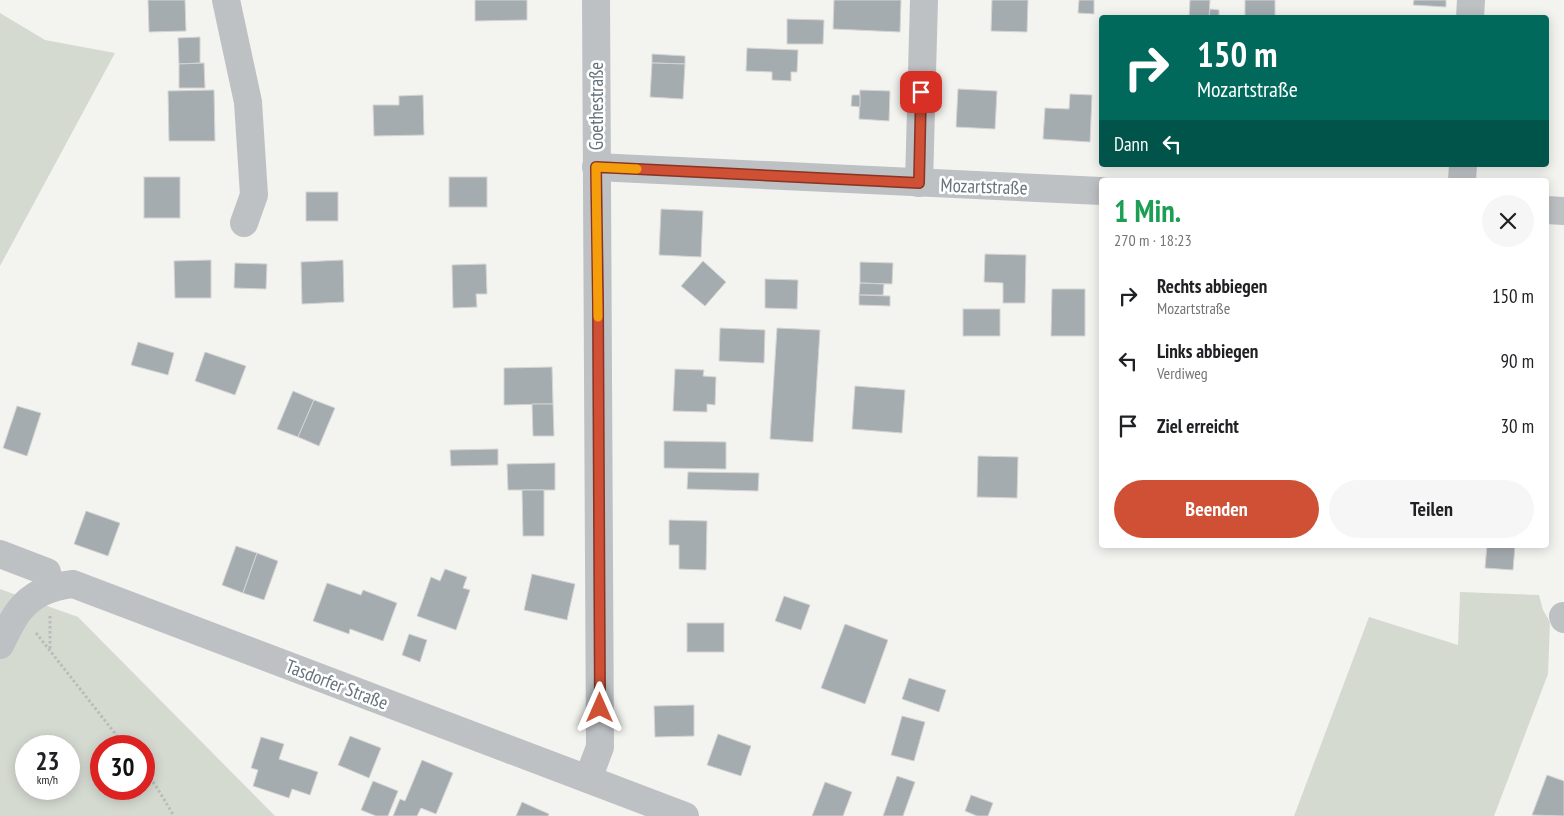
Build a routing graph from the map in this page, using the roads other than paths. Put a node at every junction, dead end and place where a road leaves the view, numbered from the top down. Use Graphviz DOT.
graph roads {
  1 [pos="226,0"];
  2 [pos="596,0"];
  3 [pos="924,0"];
  4 [pos="1471,0"];
  5 [pos="1470,15"];
  6 [pos="596,167"];
  7 [pos="919,183"];
  8 [pos="1099,191"];
  9 [pos="1549,210"];
  10 [pos="1564,211"];
  11 [pos="244,223"];
  12 [pos="0,554"];
  13 [pos="50,588"];
  14 [pos="0,645"];
  15 [pos="588,780"];
  16 [pos="685,816"];
  1 -- 11 [label="street"];
  2 -- 6 [label="street, Goethestraße"];
  3 -- 7 [label="street"];
  4 -- 5 [label="street"];
  6 -- 7 [label="street, Mozartstraße"];
  6 -- 15 [label="street, Goethestraße"];
  7 -- 8 [label="street, Mozartstraße"];
  9 -- 10 [label="street"];
  12 -- 13 [label="street"];
  13 -- 14 [label="street"];
  13 -- 15 [label="street, Tasdorfer Straße"];
  15 -- 16 [label="street, Tasdorfer Straße"];
}
